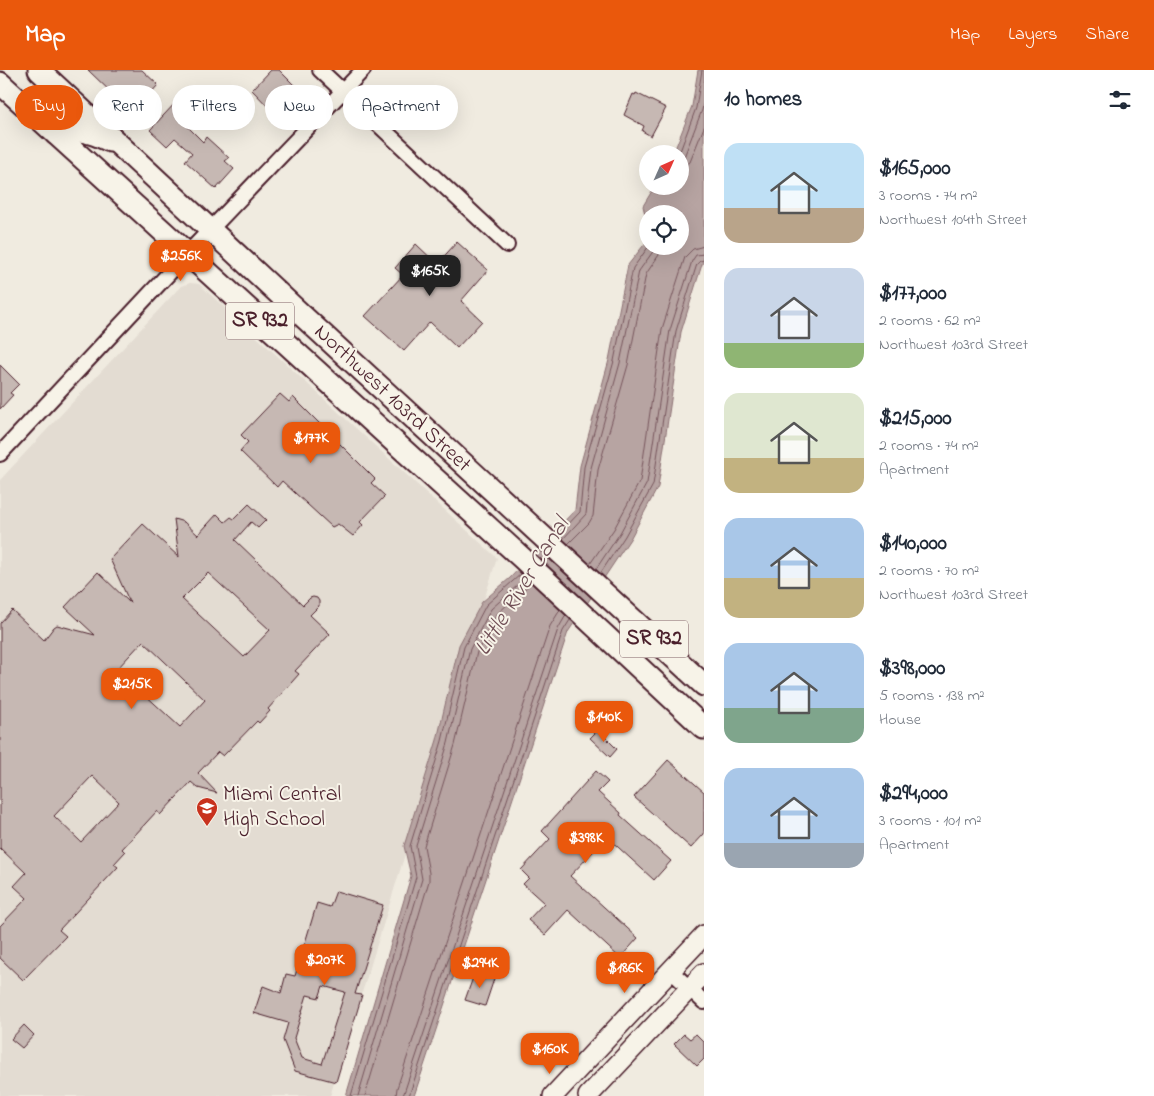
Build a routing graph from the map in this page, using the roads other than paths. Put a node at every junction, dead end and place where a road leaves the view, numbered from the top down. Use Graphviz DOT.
graph roads {
  1 [pos="39,70"];
  2 [pos="320,70"];
  3 [pos="363,70"];
  4 [pos="0,83"];
  5 [pos="342,92"];
  6 [pos="56,134"];
  7 [pos="122,146"];
  8 [pos="210,229"];
  9 [pos="507,245"];
  10 [pos="187,254"];
  11 [pos="0,454"];
  12 [pos="704,685"];
  13 [pos="704,728"];
  14 [pos="704,935"];
  15 [pos="671,971"];
  16 [pos="704,973"];
  17 [pos="690,989"];
  18 [pos="704,1002"];
  19 [pos="616,1028"];
  20 [pos="635,1047"];
  21 [pos="553,1096"];
  22 [pos="588,1096"];
  1 -- 7 [label="main road, Northwest 103rd Street / SR 932"];
  2 -- 5 [label="street"];
  3 -- 5 [label="street"];
  4 -- 6 [label="main road, Northwest 103rd Street / SR 932"];
  5 -- 8 [label="street"];
  5 -- 9 [label="street"];
  6 -- 7 [label="main road"];
  6 -- 10 [label="main road, Northwest 103rd Street / SR 932"];
  7 -- 8 [label="main road, Northwest 103rd Street / SR 932"];
  8 -- 10 [label="street"];
  8 -- 12 [label="main road, Northwest 103rd Street / SR 932"];
  10 -- 11 [label="street"];
  10 -- 13 [label="main road, Northwest 103rd Street / SR 932"];
  14 -- 15 [label="main road"];
  15 -- 17 [label="street"];
  15 -- 19 [label="main road"];
  16 -- 17 [label="main road"];
  17 -- 18 [label="street"];
  17 -- 20 [label="main road"];
  19 -- 20 [label="main road"];
  19 -- 21 [label="main road"];
  20 -- 22 [label="main road"];
}
